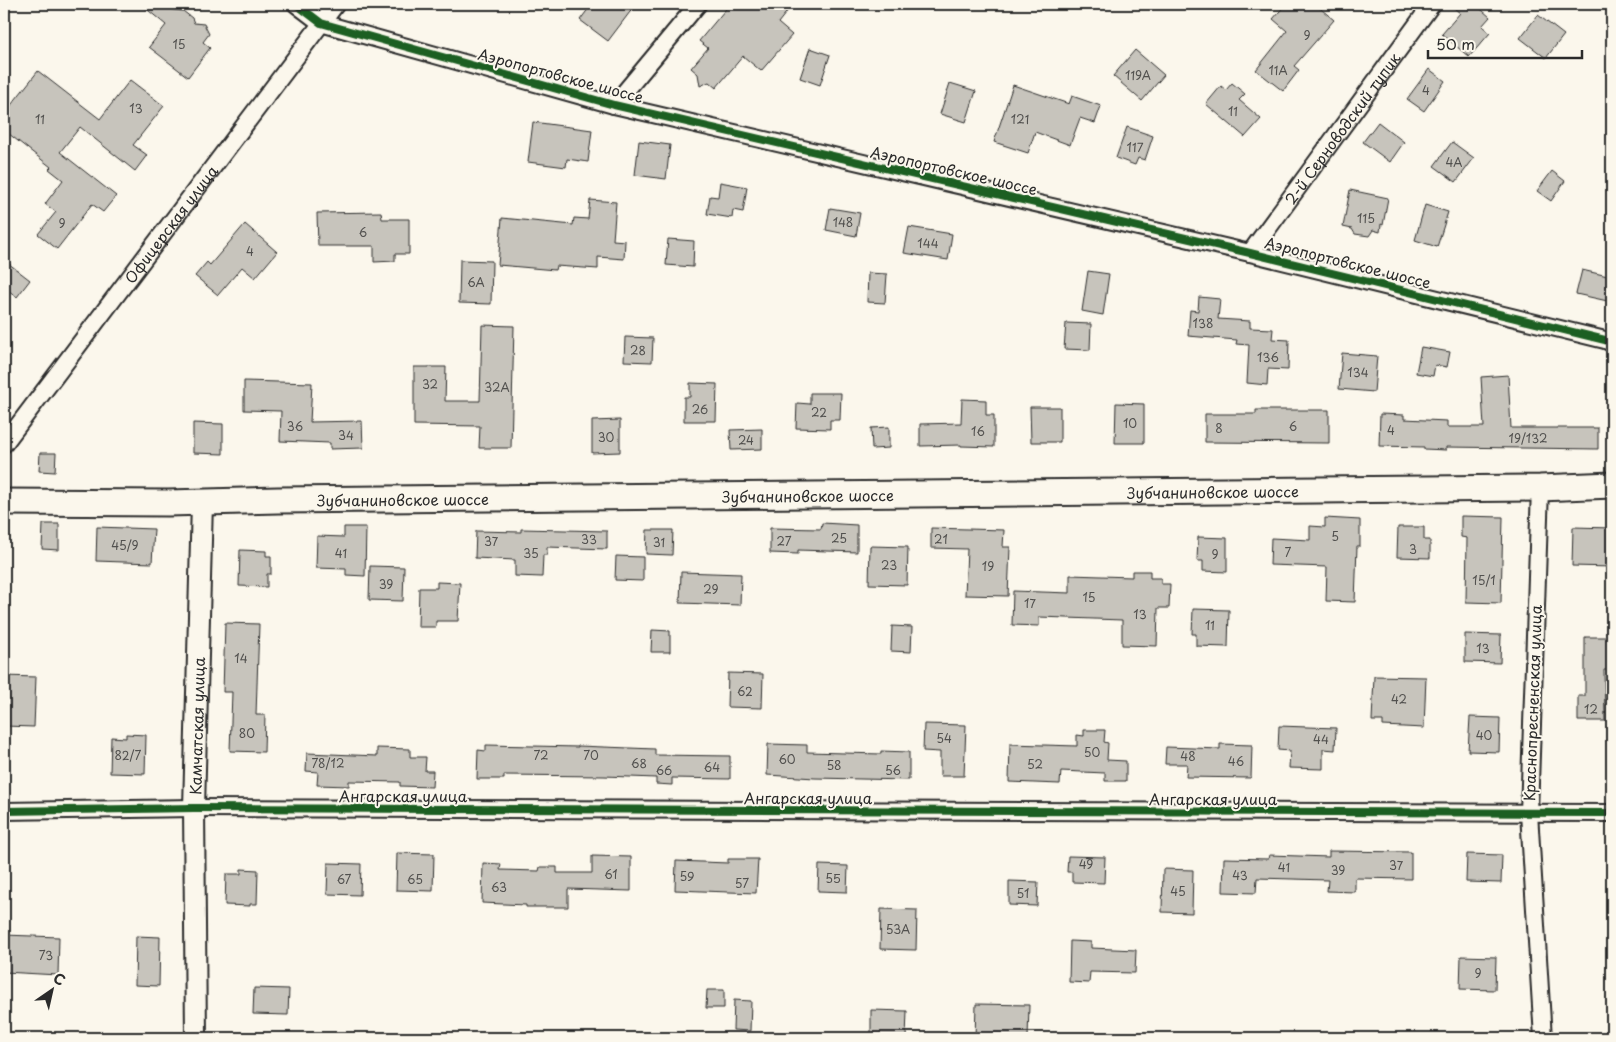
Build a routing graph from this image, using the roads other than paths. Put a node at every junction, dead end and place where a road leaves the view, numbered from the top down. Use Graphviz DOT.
graph roads {
  1 [pos="296,4"];
  2 [pos="336,4"];
  3 [pos="698,4"];
  4 [pos="1432,4"];
  5 [pos="321,22"];
  6 [pos="614,105"];
  7 [pos="1250,253"];
  8 [pos="1612,343"];
  9 [pos="4,444"];
  10 [pos="1612,485"];
  11 [pos="1540,488"];
  12 [pos="4,502"];
  13 [pos="202,502"];
  14 [pos="194,808"];
  15 [pos="4,811"];
  16 [pos="1529,813"];
  17 [pos="1612,813"];
  18 [pos="196,1038"];
  19 [pos="1543,1038"];
  1 -- 5 [label="street, Аэропортовское шоссе"];
  2 -- 5 [label="street, Офицерская улица"];
  3 -- 6 [label="street"];
  4 -- 7 [label="street, 2-й Серноводский тупик"];
  5 -- 6 [label="street, Аэропортовское шоссе"];
  5 -- 9 [label="street, Офицерская улица"];
  6 -- 7 [label="street, Аэропортовское шоссе"];
  7 -- 8 [label="street, Аэропортовское шоссе"];
  10 -- 11 [label="main road, Зубчаниновское шоссе"];
  11 -- 13 [label="main road, Зубчаниновское шоссе"];
  11 -- 16 [label="street, Краснопресненская улица"];
  12 -- 13 [label="main road, Зубчаниновское шоссе"];
  13 -- 14 [label="street, Камчатская улица"];
  14 -- 15 [label="street, Ангарская улица"];
  14 -- 16 [label="street, Ангарская улица"];
  14 -- 18 [label="street, Камчатская улица"];
  16 -- 17 [label="street, Ангарская улица"];
  16 -- 19 [label="street, Краснопресненская улица"];
}
